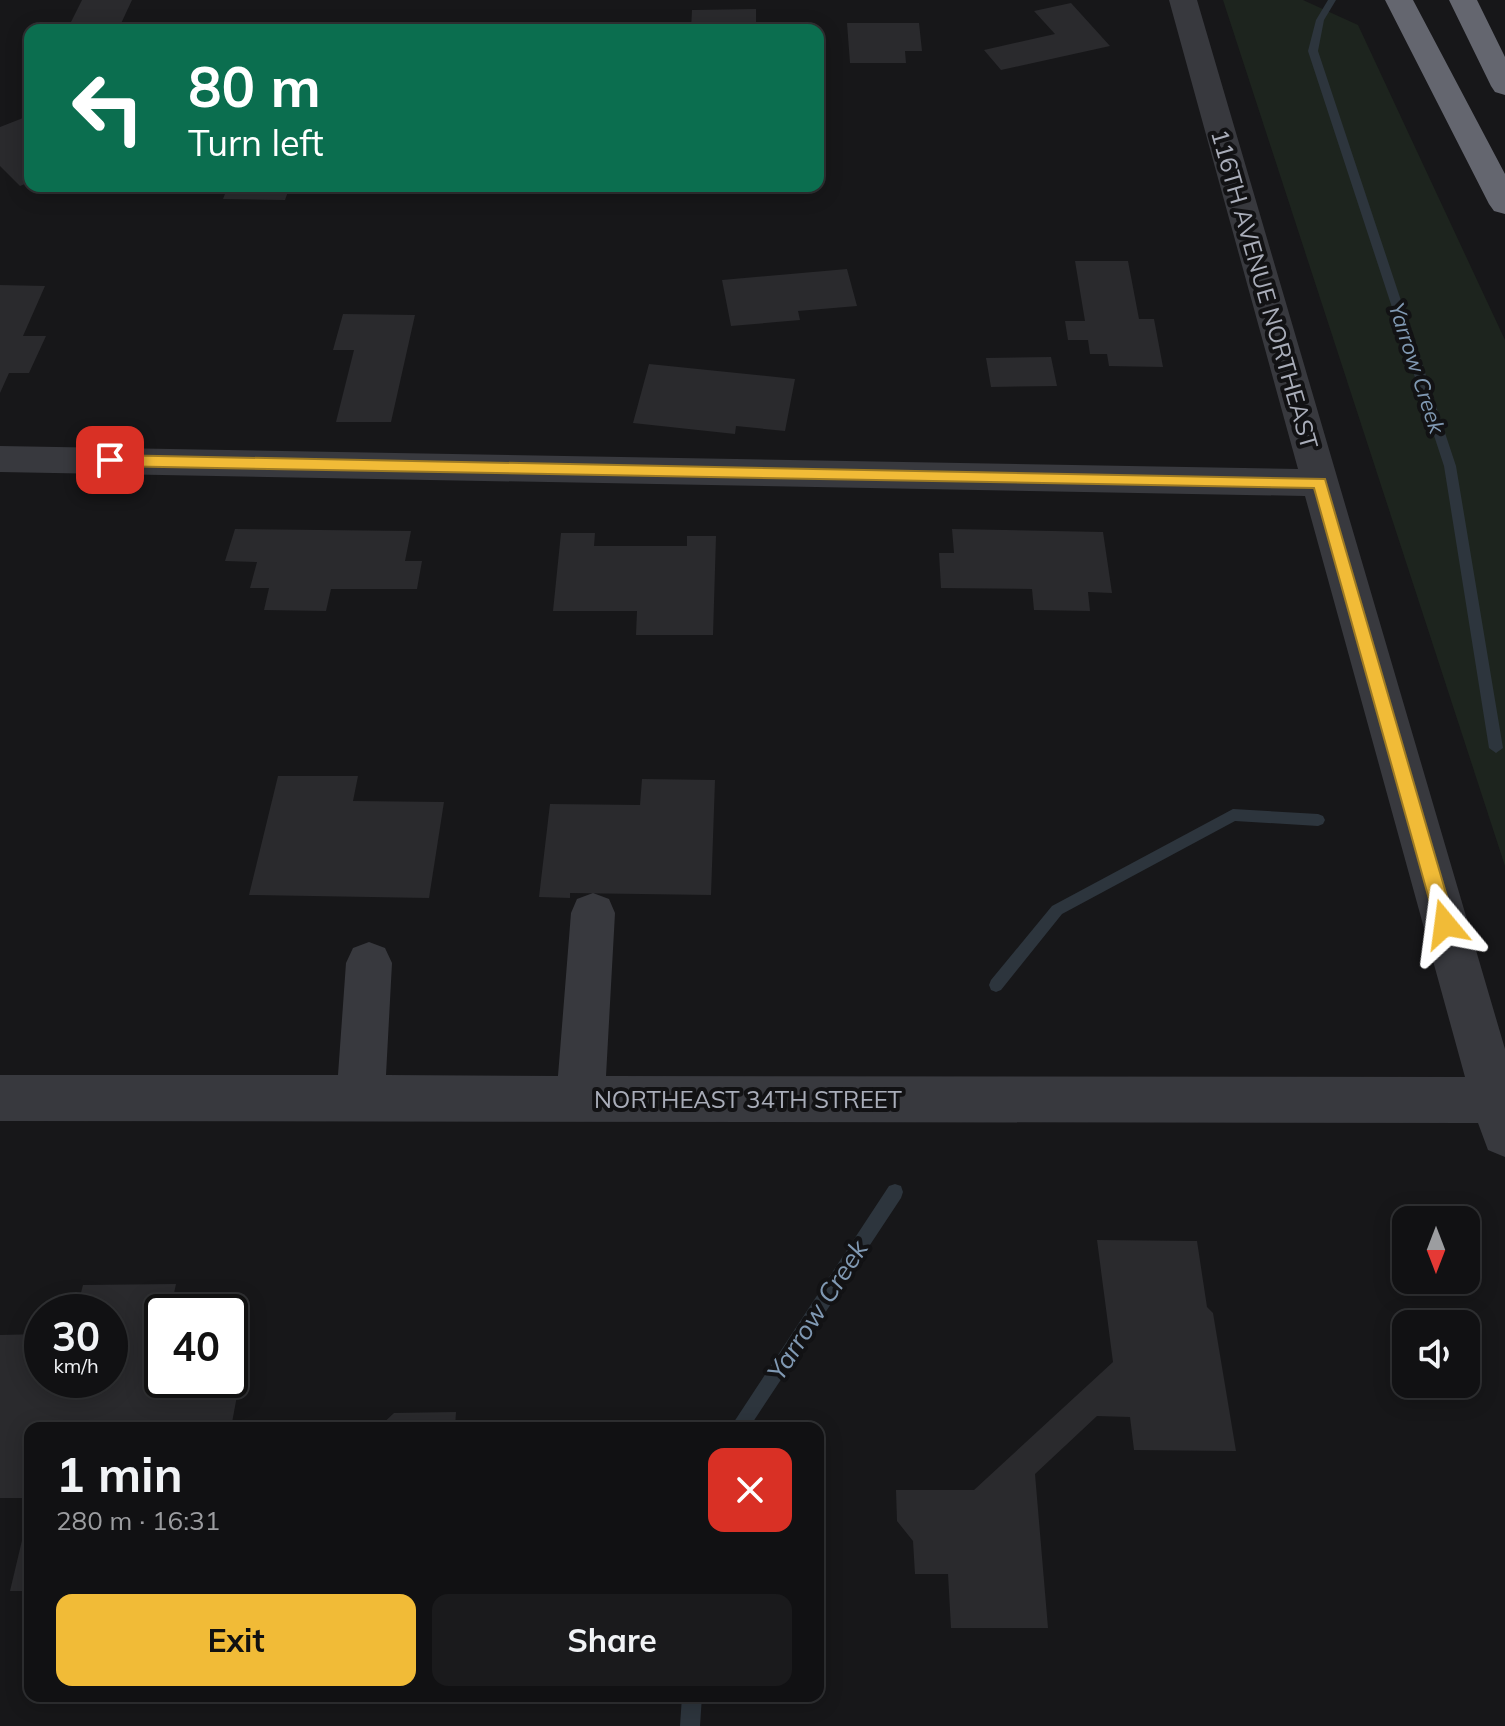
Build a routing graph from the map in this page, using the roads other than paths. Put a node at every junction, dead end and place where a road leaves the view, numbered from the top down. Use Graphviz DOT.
graph roads {
  1 [pos="1183,0"];
  2 [pos="1399,0"];
  3 [pos="1463,0"];
  4 [pos="1505,86"];
  5 [pos="1505,204"];
  6 [pos="0,459"];
  7 [pos="1320,483"];
  8 [pos="593,913"];
  9 [pos="369,963"];
  10 [pos="0,1098"];
  11 [pos="360,1099"];
  12 [pos="580,1099"];
  13 [pos="1500,1116"];
  1 -- 7 [label="street, 116TH AVENUE NORTHEAST"];
  2 -- 5 [label="highway"];
  3 -- 4 [label="highway"];
  6 -- 7 [label="street"];
  7 -- 13 [label="street, 116TH AVENUE NORTHEAST"];
  8 -- 12 [label="street"];
  9 -- 11 [label="street"];
  10 -- 11 [label="street, NORTHEAST 34TH STREET"];
  11 -- 12 [label="street, NORTHEAST 34TH STREET"];
  12 -- 13 [label="street, NORTHEAST 34TH STREET"];
}
